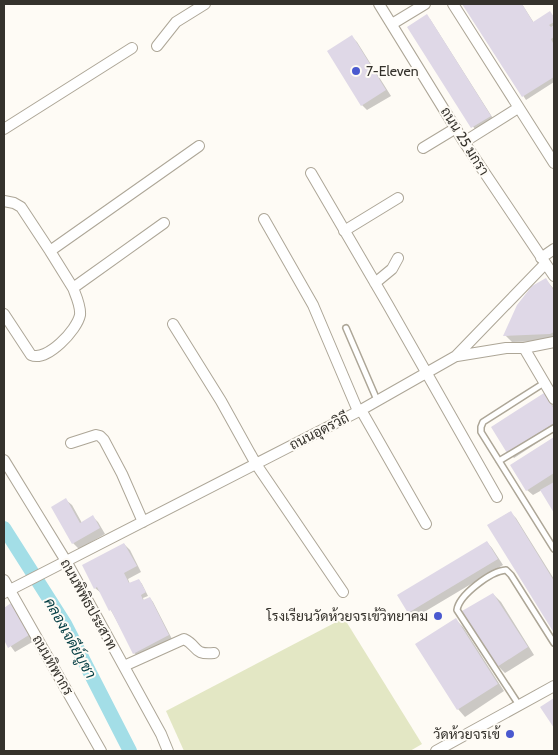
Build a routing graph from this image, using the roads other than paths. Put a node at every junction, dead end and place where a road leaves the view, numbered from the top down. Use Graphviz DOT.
graph roads {
  1 [pos="203,4"];
  2 [pos="379,4"];
  3 [pos="425,4"];
  4 [pos="453,4"];
  5 [pos="392,24"];
  6 [pos="157,46"];
  7 [pos="132,48"];
  8 [pos="518,108"];
  9 [pos="456,128"];
  10 [pos="4,129"];
  11 [pos="464,142"];
  12 [pos="199,146"];
  13 [pos="423,148"];
  14 [pos="554,162"];
  15 [pos="311,173"];
  16 [pos="398,198"];
  17 [pos="4,201"];
  18 [pos="264,219"];
  19 [pos="164,223"];
  20 [pos="344,231"];
  21 [pos="554,249"];
  22 [pos="50,252"];
  23 [pos="398,258"];
  24 [pos="543,261"];
  25 [pos="554,276"];
  26 [pos="375,283"];
  27 [pos="73,288"];
  28 [pos="4,314"];
  29 [pos="173,324"];
  30 [pos="346,328"];
  31 [pos="554,342"];
  32 [pos="524,348"];
  33 [pos="456,356"];
  34 [pos="426,372"];
  35 [pos="544,383"];
  36 [pos="554,399"];
  37 [pos="377,400"];
  38 [pos="359,410"];
  39 [pos="554,428"];
  40 [pos="71,442"];
  41 [pos="4,460"];
  42 [pos="499,461"];
  43 [pos="256,464"];
  44 [pos="497,497"];
  45 [pos="143,522"];
  46 [pos="426,524"];
  47 [pos="554,549"];
  48 [pos="66,561"];
  49 [pos="4,580"];
  50 [pos="7,592"];
  51 [pos="343,592"];
  52 [pos="554,643"];
  53 [pos="214,653"];
  54 [pos="124,666"];
  55 [pos="554,686"];
  56 [pos="519,706"];
  57 [pos="101,751"];
  58 [pos="168,751"];
  59 [pos="436,751"];
  1 -- 6 [label="street"];
  2 -- 5 [label="street, ถนน 25 มกรา"];
  3 -- 5 [label="street"];
  4 -- 8 [label="street"];
  5 -- 9 [label="street, ถนน 25 มกรา"];
  7 -- 10 [label="street"];
  8 -- 11 [label="street"];
  8 -- 14 [label="street"];
  9 -- 11 [label="street, ถนน 25 มกรา"];
  9 -- 13 [label="street"];
  11 -- 24 [label="street, ถนน 25 มกรา"];
  12 -- 22 [label="street"];
  15 -- 20 [label="street"];
  16 -- 20 [label="street"];
  17 -- 22 [label="street"];
  18 -- 38 [label="street"];
  19 -- 27 [label="street"];
  20 -- 26 [label="street"];
  21 -- 24 [label="street, ถนนอุดรวิถี"];
  22 -- 27 [label="street"];
  23 -- 26 [label="street"];
  24 -- 25 [label="street, ถนน 25 มกรา"];
  24 -- 33 [label="street, ถนนอุดรวิถี"];
  26 -- 34 [label="street"];
  27 -- 28 [label="street"];
  29 -- 43 [label="street"];
  30 -- 37 [label="lane"];
  31 -- 32 [label="street"];
  32 -- 33 [label="street"];
  32 -- 35 [label="street"];
  33 -- 34 [label="street, ถนนอุดรวิถี"];
  34 -- 37 [label="street, ถนนอุดรวิถี"];
  34 -- 44 [label="street"];
  35 -- 36 [label="street"];
  35 -- 42 [label="lane"];
  37 -- 38 [label="street, ถนนอุดรวิถี"];
  38 -- 43 [label="street, ถนนอุดรวิถี"];
  38 -- 46 [label="street"];
  39 -- 42 [label="lane"];
  40 -- 45 [label="street"];
  41 -- 48 [label="street, ถนนพิพิธประสาท"];
  42 -- 47 [label="lane"];
  43 -- 45 [label="street, ถนนอุดรวิถี"];
  43 -- 51 [label="street"];
  45 -- 48 [label="street, ถนนอุดรวิถี"];
  48 -- 50 [label="street, ถนนอุดรวิถี"];
  48 -- 54 [label="street, ถนนพิพิธประสาท"];
  49 -- 50 [label="street, ถนนทิพากร"];
  50 -- 57 [label="street, ถนนทิพากร"];
  52 -- 56 [label="lane"];
  53 -- 54 [label="street"];
  54 -- 58 [label="street, ถนนพิพิธประสาท"];
  55 -- 56 [label="street"];
  56 -- 59 [label="street"];
}
